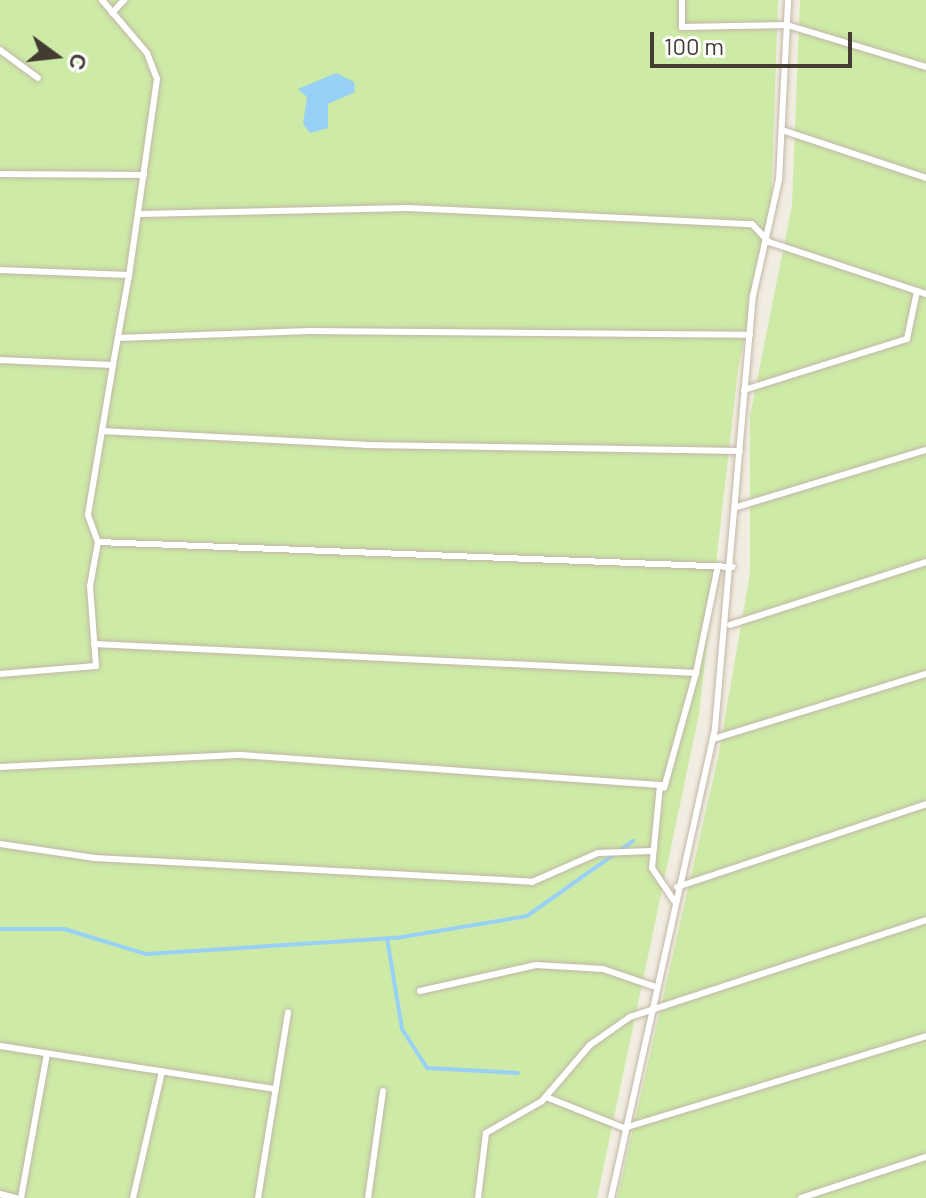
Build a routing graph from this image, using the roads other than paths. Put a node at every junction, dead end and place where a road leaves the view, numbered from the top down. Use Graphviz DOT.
graph roads {
  1 [pos="102,0"];
  2 [pos="124,0"];
  3 [pos="682,0"];
  4 [pos="788,0"];
  5 [pos="112,13"];
  6 [pos="787,25"];
  7 [pos="0,50"];
  8 [pos="926,67"];
  9 [pos="38,78"];
  10 [pos="782,130"];
  11 [pos="0,174"];
  12 [pos="144,175"];
  13 [pos="926,178"];
  14 [pos="141,214"];
  15 [pos="769,242"];
  16 [pos="0,270"];
  17 [pos="129,275"];
  18 [pos="917,291"];
  19 [pos="926,294"];
  20 [pos="750,335"];
  21 [pos="118,338"];
  22 [pos="0,360"];
  23 [pos="113,365"];
  24 [pos="744,390"];
  25 [pos="102,431"];
  26 [pos="926,450"];
  27 [pos="740,451"];
  28 [pos="737,507"];
  29 [pos="98,542"];
  30 [pos="926,562"];
  31 [pos="718,566"];
  32 [pos="733,567"];
  33 [pos="730,625"];
  34 [pos="94,644"];
  35 [pos="696,673"];
  36 [pos="0,674"];
  37 [pos="926,674"];
  38 [pos="713,739"];
  39 [pos="0,767"];
  40 [pos="664,788"];
  41 [pos="926,804"];
  42 [pos="0,844"];
  43 [pos="651,851"];
  44 [pos="677,887"];
  45 [pos="674,901"];
  46 [pos="926,920"];
  47 [pos="653,986"];
  48 [pos="420,991"];
  49 [pos="648,1009"];
  50 [pos="288,1012"];
  51 [pos="926,1036"];
  52 [pos="0,1046"];
  53 [pos="47,1053"];
  54 [pos="162,1071"];
  55 [pos="276,1089"];
  56 [pos="383,1091"];
  57 [pos="546,1097"];
  58 [pos="624,1128"];
  59 [pos="926,1157"];
  60 [pos="0,1194"];
  61 [pos="18,1198"];
  62 [pos="133,1198"];
  63 [pos="258,1198"];
  64 [pos="368,1198"];
  65 [pos="478,1198"];
  66 [pos="611,1198"];
  67 [pos="801,1198"];
  1 -- 5 [label="lane"];
  2 -- 5 [label="lane"];
  3 -- 6 [label="lane"];
  4 -- 6 [label="lane"];
  5 -- 12 [label="lane"];
  6 -- 8 [label="lane"];
  6 -- 10 [label="lane"];
  7 -- 9 [label="lane"];
  10 -- 13 [label="lane"];
  10 -- 15 [label="lane"];
  11 -- 12 [label="lane"];
  12 -- 14 [label="lane"];
  14 -- 15 [label="lane"];
  14 -- 17 [label="lane"];
  15 -- 18 [label="lane"];
  15 -- 20 [label="lane"];
  16 -- 17 [label="lane"];
  17 -- 21 [label="lane"];
  18 -- 19 [label="lane"];
  18 -- 24 [label="lane"];
  20 -- 21 [label="lane"];
  20 -- 24 [label="lane"];
  21 -- 23 [label="lane"];
  22 -- 23 [label="lane"];
  23 -- 25 [label="lane"];
  24 -- 27 [label="lane"];
  25 -- 27 [label="lane"];
  25 -- 29 [label="lane"];
  26 -- 28 [label="lane"];
  27 -- 28 [label="lane"];
  28 -- 32 [label="lane"];
  29 -- 31 [label="lane"];
  29 -- 34 [label="lane"];
  30 -- 33 [label="lane"];
  31 -- 32 [label="lane"];
  31 -- 35 [label="lane"];
  32 -- 33 [label="lane"];
  33 -- 38 [label="lane"];
  34 -- 35 [label="lane"];
  34 -- 36 [label="lane"];
  35 -- 40 [label="lane"];
  37 -- 38 [label="lane"];
  38 -- 44 [label="lane"];
  39 -- 40 [label="lane"];
  40 -- 43 [label="lane"];
  41 -- 44 [label="lane"];
  42 -- 43 [label="lane"];
  43 -- 45 [label="lane"];
  44 -- 45 [label="lane"];
  45 -- 47 [label="lane"];
  46 -- 49 [label="lane"];
  47 -- 48 [label="lane"];
  47 -- 49 [label="lane"];
  49 -- 57 [label="lane"];
  49 -- 58 [label="lane"];
  50 -- 55 [label="lane"];
  51 -- 58 [label="lane"];
  52 -- 53 [label="lane"];
  53 -- 54 [label="lane"];
  53 -- 61 [label="lane"];
  54 -- 55 [label="lane"];
  54 -- 62 [label="lane"];
  55 -- 63 [label="lane"];
  56 -- 64 [label="lane"];
  57 -- 58 [label="lane"];
  57 -- 65 [label="lane"];
  58 -- 66 [label="lane"];
  59 -- 67 [label="lane"];
  60 -- 61 [label="lane"];
}
